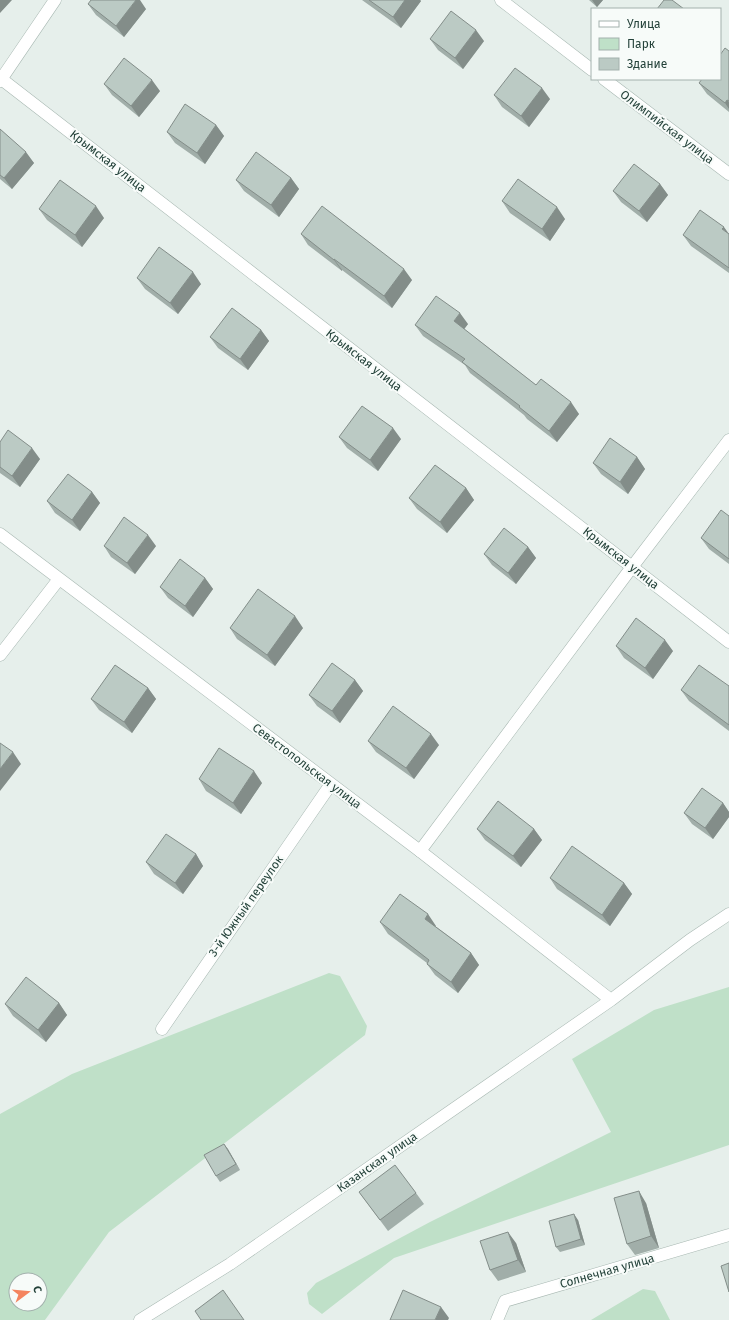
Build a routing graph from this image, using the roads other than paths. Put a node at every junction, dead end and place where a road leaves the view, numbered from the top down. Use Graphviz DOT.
graph roads {
  1 [pos="55,0"];
  2 [pos="501,0"];
  3 [pos="591,69"];
  4 [pos="0,79"];
  5 [pos="605,80"];
  6 [pos="729,174"];
  7 [pos="729,440"];
  8 [pos="0,534"];
  9 [pos="632,567"];
  10 [pos="59,578"];
  11 [pos="729,642"];
  12 [pos="0,655"];
  13 [pos="331,784"];
  14 [pos="420,852"];
  15 [pos="729,914"];
  16 [pos="611,1000"];
  17 [pos="162,1029"];
  18 [pos="729,1235"];
  19 [pos="140,1320"];
  20 [pos="497,1320"];
  1 -- 4 [label="street"];
  2 -- 3 [label="street"];
  4 -- 9 [label="street, Крымская улица"];
  5 -- 6 [label="street, Олимпийская улица"];
  7 -- 9 [label="street"];
  8 -- 10 [label="street, Севастопольская улица"];
  9 -- 11 [label="street, Крымская улица"];
  9 -- 14 [label="street"];
  10 -- 12 [label="street"];
  10 -- 13 [label="street, Севастопольская улица"];
  13 -- 14 [label="street, Севастопольская улица"];
  13 -- 17 [label="street, 3-й Южный переулок"];
  14 -- 16 [label="street, Севастопольская улица"];
  15 -- 16 [label="street, Казанская улица"];
  16 -- 19 [label="street, Казанская улица"];
  18 -- 20 [label="street, Солнечная улица"];
}
